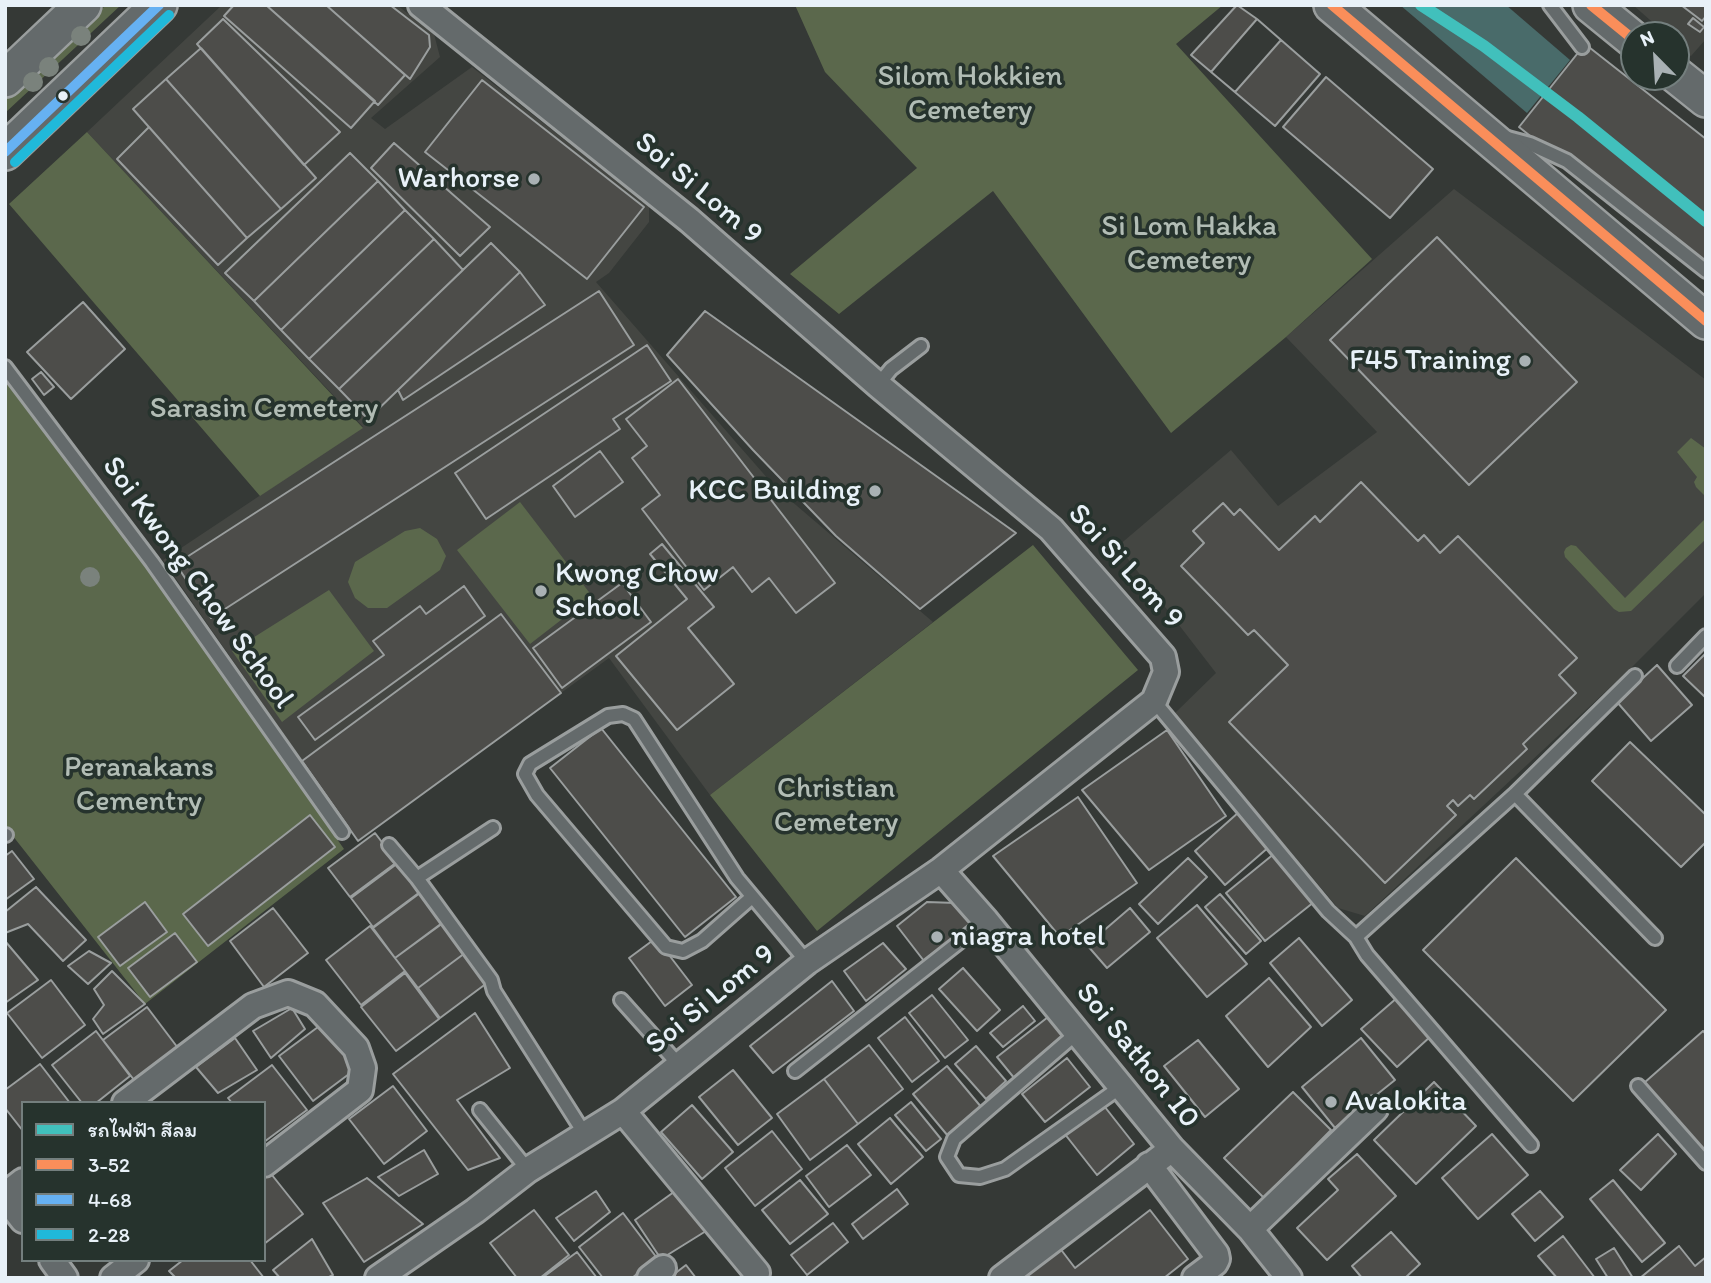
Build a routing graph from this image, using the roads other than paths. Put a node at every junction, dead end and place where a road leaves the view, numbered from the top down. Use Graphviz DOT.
graph roads {
  1 [pos="83,5"];
  2 [pos="159,5"];
  3 [pos="421,5"];
  4 [pos="1332,5"];
  5 [pos="1550,5"];
  6 [pos="1591,5"];
  7 [pos="1620,29"];
  8 [pos="1582,47"];
  9 [pos="5,79"];
  10 [pos="1690,86"];
  11 [pos="1706,99"];
  12 [pos="1482,130"];
  13 [pos="5,152"];
  14 [pos="1706,271"];
  15 [pos="1706,321"];
  16 [pos="921,346"];
  17 [pos="5,367"];
  18 [pos="878,385"];
  19 [pos="1706,636"];
  20 [pos="1677,666"];
  21 [pos="1635,676"];
  22 [pos="1154,701"];
  23 [pos="1515,794"];
  24 [pos="493,828"];
  25 [pos="342,832"];
  26 [pos="389,845"];
  27 [pos="941,870"];
  28 [pos="417,878"];
  29 [pos="752,897"];
  30 [pos="986,921"];
  31 [pos="1356,937"];
  32 [pos="1655,938"];
  33 [pos="807,962"];
  34 [pos="621,1000"];
  35 [pos="1078,1032"];
  36 [pos="680,1066"];
  37 [pos="795,1071"];
  38 [pos="1122,1086"];
  39 [pos="1638,1086"];
  40 [pos="128,1101"];
  41 [pos="1375,1109"];
  42 [pos="480,1110"];
  43 [pos="622,1111"];
  44 [pos="586,1136"];
  45 [pos="1531,1144"];
  46 [pos="1172,1149"];
  47 [pos="266,1162"];
  48 [pos="1706,1163"];
  49 [pos="1149,1165"];
  50 [pos="528,1170"];
  51 [pos="21,1183"];
  52 [pos="5,1196"];
  53 [pos="21,1217"];
  54 [pos="1250,1229"];
  55 [pos="53,1262"];
  56 [pos="133,1262"];
  57 [pos="757,1273"];
  58 [pos="65,1278"];
  59 [pos="113,1278"];
  60 [pos="378,1278"];
  61 [pos="1002,1278"];
  62 [pos="1195,1278"];
  63 [pos="1289,1278"];
  1 -- 9 [label="main road"];
  2 -- 13 [label="main road"];
  3 -- 18 [label="street, Soi Si Lom 9"];
  4 -- 12 [label="main road"];
  5 -- 8 [label="lane"];
  6 -- 7 [label="main road"];
  10 -- 11 [label="main road"];
  12 -- 14 [label="lane"];
  12 -- 15 [label="main road"];
  16 -- 18 [label="lane"];
  17 -- 25 [label="lane, Soi Kwong Chow School"];
  18 -- 22 [label="street, Soi Si Lom 9"];
  19 -- 20 [label="lane"];
  21 -- 23 [label="lane"];
  22 -- 27 [label="street, Soi Si Lom 9"];
  22 -- 31 [label="lane"];
  23 -- 31 [label="lane"];
  23 -- 32 [label="lane"];
  24 -- 28 [label="lane"];
  26 -- 28 [label="lane"];
  27 -- 30 [label="street, Soi Sathon 10"];
  27 -- 33 [label="street, Soi Si Lom 9"];
  28 -- 44 [label="lane"];
  29 -- 29 [label="lane"];
  29 -- 33 [label="lane"];
  30 -- 35 [label="street, Soi Sathon 10"];
  30 -- 37 [label="lane"];
  31 -- 45 [label="lane"];
  33 -- 36 [label="street, Soi Si Lom 9"];
  34 -- 36 [label="lane"];
  35 -- 38 [label="street, Soi Sathon 10"];
  35 -- 38 [label="lane"];
  36 -- 43 [label="street, Soi Si Lom 9"];
  38 -- 46 [label="street, Soi Sathon 10"];
  39 -- 48 [label="lane"];
  40 -- 47 [label="street"];
  41 -- 54 [label="street"];
  42 -- 50 [label="lane"];
  43 -- 44 [label="street, Soi Si Lom 9"];
  43 -- 57 [label="street"];
  44 -- 50 [label="street, Soi Si Lom 9"];
  46 -- 49 [label="street"];
  46 -- 54 [label="street, Soi Sathon 10"];
  49 -- 61 [label="street"];
  49 -- 62 [label="street"];
  50 -- 60 [label="street, Soi Si Lom 9"];
  51 -- 52 [label="street"];
  52 -- 53 [label="street"];
  54 -- 63 [label="street, Soi Sathon 10"];
  55 -- 58 [label="street"];
  56 -- 59 [label="street"];
}
